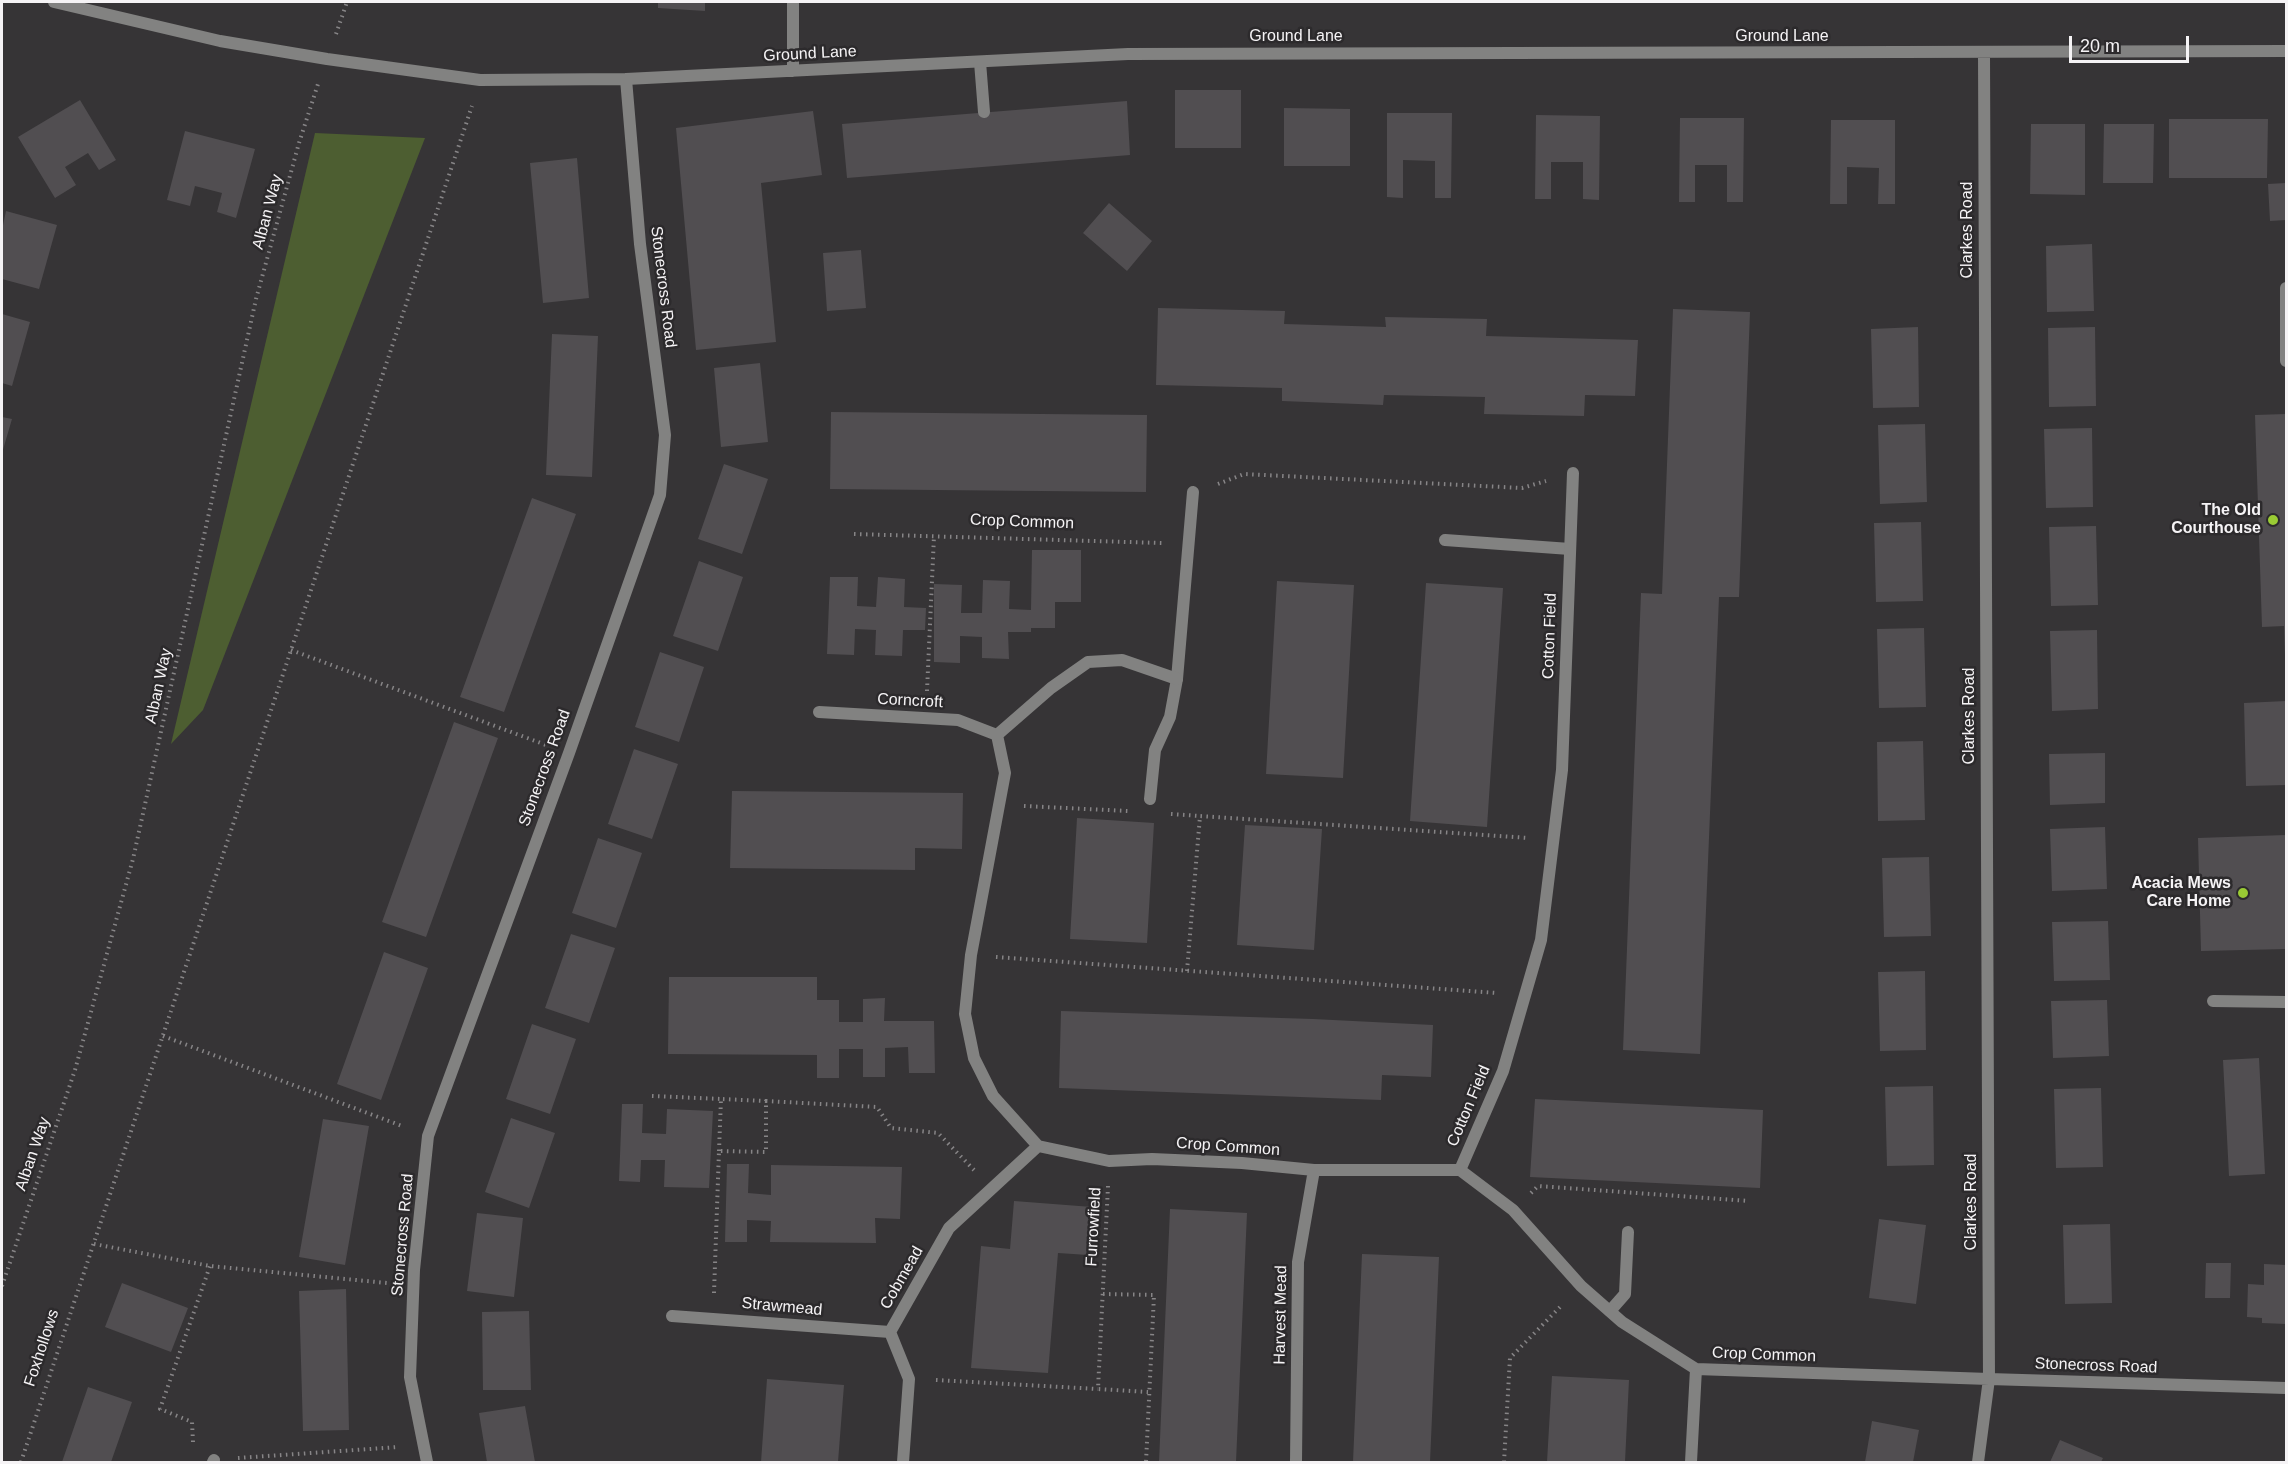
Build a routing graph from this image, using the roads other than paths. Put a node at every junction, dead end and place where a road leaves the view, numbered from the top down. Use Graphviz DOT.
graph roads {
  1 [pos="54,2"];
  2 [pos="793,2"];
  3 [pos="2286,51"];
  4 [pos="1984,54"];
  5 [pos="980,62"];
  6 [pos="793,71"];
  7 [pos="626,79"];
  8 [pos="984,112"];
  9 [pos="2286,288"];
  10 [pos="2286,361"];
  11 [pos="1573,473"];
  12 [pos="1193,492"];
  13 [pos="1445,540"];
  14 [pos="1570,549"];
  15 [pos="1177,679"];
  16 [pos="819,712"];
  17 [pos="997,735"];
  18 [pos="1150,799"];
  19 [pos="2213,1001"];
  20 [pos="2286,1002"];
  21 [pos="1038,1146"];
  22 [pos="1314,1170"];
  23 [pos="1460,1170"];
  24 [pos="1628,1232"];
  25 [pos="1610,1311"];
  26 [pos="672,1316"];
  27 [pos="890,1332"];
  28 [pos="1696,1369"];
  29 [pos="1989,1379"];
  30 [pos="2286,1388"];
  31 [pos="427,1462"];
  32 [pos="903,1462"];
  33 [pos="1296,1462"];
  34 [pos="1691,1462"];
  35 [pos="1978,1462"];
  1 -- 7 [label="street, Ground Lane"];
  2 -- 6 [label="street"];
  3 -- 4 [label="street, Ground Lane"];
  4 -- 5 [label="street, Ground Lane"];
  4 -- 29 [label="street, Clarkes Road"];
  5 -- 6 [label="street, Ground Lane"];
  5 -- 8 [label="street"];
  6 -- 7 [label="street, Ground Lane"];
  7 -- 31 [label="street, Stonecross Road"];
  9 -- 10 [label="street"];
  11 -- 14 [label="street, Cotton Field"];
  12 -- 15 [label="street"];
  13 -- 14 [label="street"];
  14 -- 23 [label="street, Cotton Field"];
  15 -- 17 [label="street"];
  15 -- 18 [label="street"];
  16 -- 17 [label="street, Corncroft"];
  17 -- 21 [label="street"];
  19 -- 20 [label="street"];
  21 -- 22 [label="street, Crop Common"];
  21 -- 27 [label="street, Cobmead"];
  22 -- 23 [label="street, Crop Common"];
  22 -- 33 [label="street, Harvest Mead"];
  23 -- 25 [label="street, Crop Common"];
  24 -- 25 [label="street"];
  25 -- 28 [label="street, Crop Common"];
  26 -- 27 [label="street, Strawmead"];
  27 -- 32 [label="street, Cobmead"];
  28 -- 29 [label="street, Crop Common"];
  28 -- 34 [label="street"];
  29 -- 30 [label="street, Stonecross Road"];
  29 -- 35 [label="street"];
}
